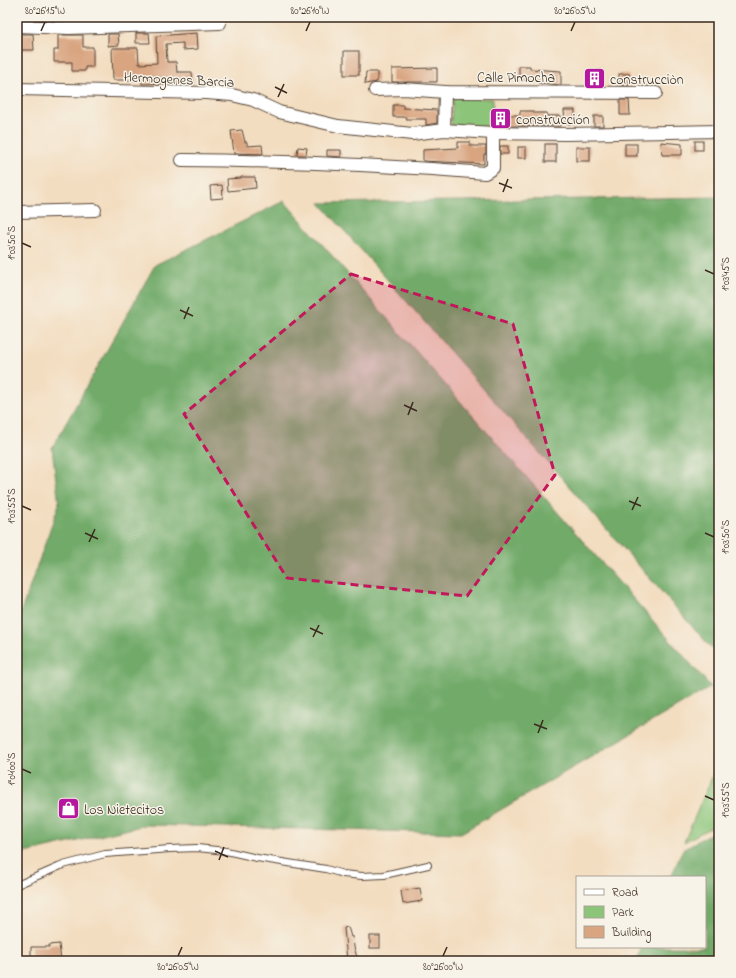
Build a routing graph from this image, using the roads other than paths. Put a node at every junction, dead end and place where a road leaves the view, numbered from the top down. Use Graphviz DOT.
graph roads {
  1 [pos="220,23"];
  2 [pos="17,26"];
  3 [pos="17,89"];
  4 [pos="375,90"];
  5 [pos="445,92"];
  6 [pos="656,93"];
  7 [pos="444,130"];
  8 [pos="719,131"];
  9 [pos="493,133"];
  10 [pos="182,160"];
  11 [pos="95,210"];
  12 [pos="17,212"];
  13 [pos="428,865"];
  14 [pos="17,885"];
  1 -- 2 [label="street"];
  3 -- 7 [label="street, Hermogenes Barcia"];
  4 -- 5 [label="street, Calle Pimocha"];
  5 -- 6 [label="street, Calle Pimocha"];
  5 -- 7 [label="street"];
  7 -- 9 [label="street, Hermogenes Barcia"];
  8 -- 9 [label="street, Hermogenes Barcia"];
  9 -- 10 [label="street"];
  11 -- 12 [label="street"];
  13 -- 14 [label="lane"];
}
